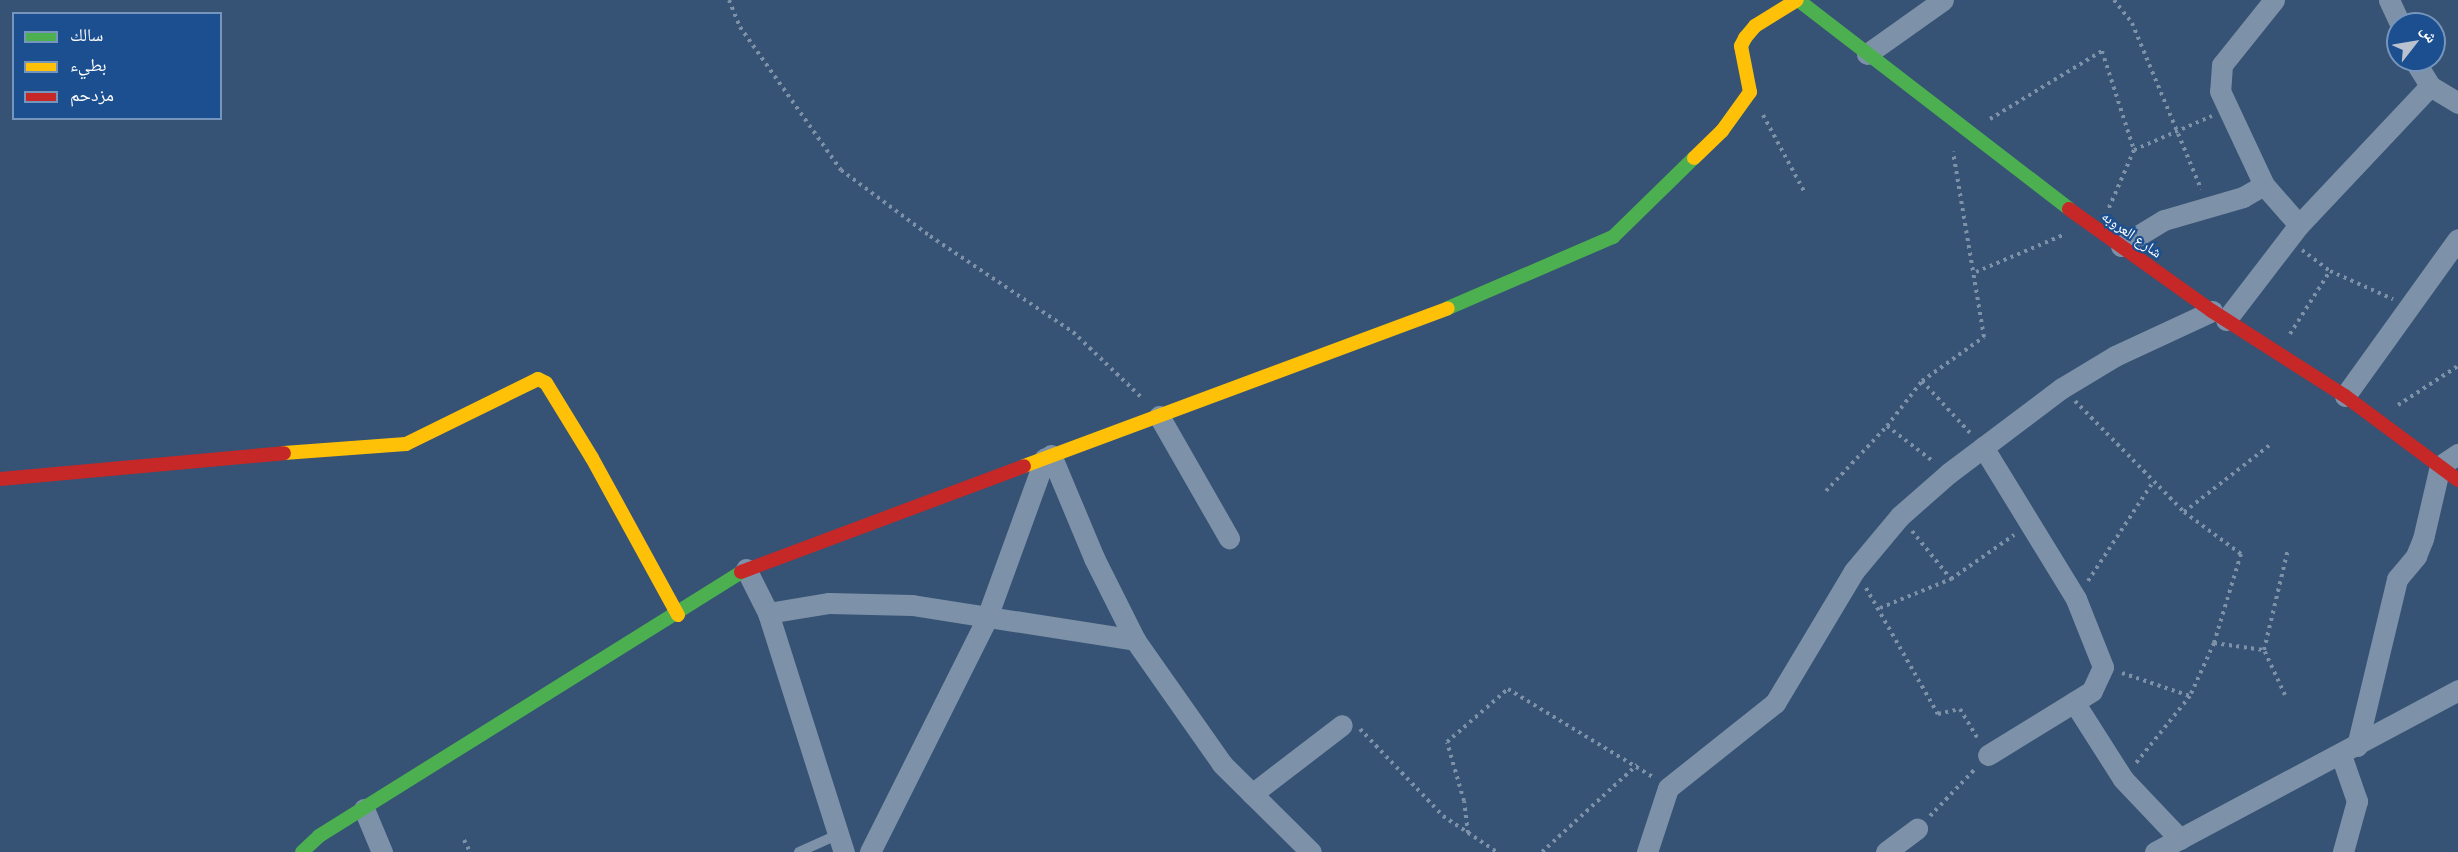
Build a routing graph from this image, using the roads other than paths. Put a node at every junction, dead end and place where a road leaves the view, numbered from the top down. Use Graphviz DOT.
graph roads {
  1 [pos="1797,0"];
  2 [pos="1943,0"];
  3 [pos="2274,0"];
  4 [pos="1867,54"];
  5 [pos="2421,72"];
  6 [pos="2430,87"];
  7 [pos="2458,103"];
  8 [pos="2264,185"];
  9 [pos="2294,232"];
  10 [pos="2458,238"];
  11 [pos="2121,246"];
  12 [pos="2219,315"];
  13 [pos="2345,396"];
  14 [pos="1159,416"];
  15 [pos="1983,447"];
  16 [pos="2458,454"];
  17 [pos="1048,456"];
  18 [pos="2440,466"];
  19 [pos="0,479"];
  20 [pos="2458,480"];
  21 [pos="1228,538"];
  22 [pos="746,570"];
  23 [pos="768,613"];
  24 [pos="678,615"];
  25 [pos="986,620"];
  26 [pos="1134,640"];
  27 [pos="2458,690"];
  28 [pos="2074,702"];
  29 [pos="1342,725"];
  30 [pos="2349,751"];
  31 [pos="1988,755"];
  32 [pos="1252,794"];
  33 [pos="364,809"];
  34 [pos="1917,829"];
  35 [pos="842,843"];
  36 [pos="2171,846"];
  37 [pos="302,852"];
  38 [pos="382,852"];
  39 [pos="799,852"];
  40 [pos="870,852"];
  41 [pos="1311,852"];
  42 [pos="1647,852"];
  43 [pos="1886,852"];
  44 [pos="2343,852"];
  1 -- 4 [label="street, شارع العروبه"];
  1 -- 14 [label="street"];
  2 -- 4 [label="street"];
  3 -- 8 [label="street"];
  4 -- 11 [label="street, شارع العروبه"];
  5 -- 6 [label="street"];
  6 -- 7 [label="street"];
  6 -- 9 [label="street"];
  8 -- 9 [label="street"];
  8 -- 11 [label="street"];
  9 -- 12 [label="street"];
  10 -- 13 [label="street"];
  11 -- 12 [label="street, شارع العروبه"];
  12 -- 13 [label="street, شارع العروبه"];
  12 -- 15 [label="street"];
  13 -- 18 [label="street, شارع العروبه"];
  14 -- 17 [label="street"];
  14 -- 21 [label="street"];
  15 -- 28 [label="street"];
  15 -- 42 [label="street"];
  16 -- 18 [label="street"];
  17 -- 22 [label="street"];
  17 -- 25 [label="street"];
  17 -- 26 [label="street"];
  18 -- 20 [label="street, شارع العروبه"];
  18 -- 30 [label="street"];
  19 -- 24 [label="street"];
  22 -- 23 [label="street"];
  22 -- 24 [label="street"];
  23 -- 25 [label="street"];
  23 -- 35 [label="street"];
  24 -- 33 [label="street"];
  25 -- 26 [label="street"];
  25 -- 40 [label="street"];
  26 -- 32 [label="street"];
  27 -- 30 [label="street"];
  28 -- 31 [label="street"];
  28 -- 36 [label="street"];
  29 -- 32 [label="street"];
  30 -- 36 [label="street"];
  30 -- 44 [label="street"];
  32 -- 41 [label="street"];
  33 -- 37 [label="street"];
  33 -- 38 [label="street"];
  34 -- 43 [label="street"];
  35 -- 39 [label="lane"];
}
